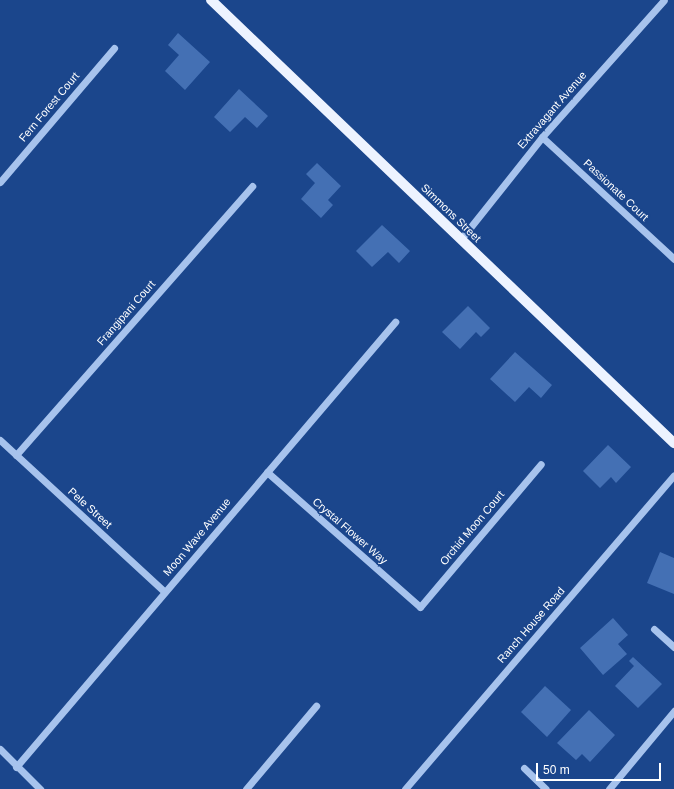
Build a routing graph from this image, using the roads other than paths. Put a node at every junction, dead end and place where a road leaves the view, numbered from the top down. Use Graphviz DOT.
graph roads {
  1 [pos="211,0"];
  2 [pos="664,0"];
  3 [pos="114,48"];
  4 [pos="542,137"];
  5 [pos="0,182"];
  6 [pos="252,186"];
  7 [pos="461,239"];
  8 [pos="674,260"];
  9 [pos="395,322"];
  10 [pos="0,440"];
  11 [pos="674,443"];
  12 [pos="16,455"];
  13 [pos="540,464"];
  14 [pos="266,472"];
  15 [pos="674,475"];
  16 [pos="165,592"];
  17 [pos="420,607"];
  18 [pos="654,629"];
  19 [pos="674,647"];
  20 [pos="316,706"];
  21 [pos="674,711"];
  22 [pos="0,749"];
  23 [pos="16,767"];
  24 [pos="524,768"];
  25 [pos="40,789"];
  26 [pos="246,789"];
  27 [pos="405,789"];
  28 [pos="546,789"];
  29 [pos="609,789"];
  1 -- 7 [label="main road, Simmons Street"];
  2 -- 4 [label="street, Extravagant Avenue"];
  3 -- 5 [label="street, Fern Forest Court"];
  4 -- 7 [label="street, Extravagant Avenue"];
  4 -- 8 [label="street, Passionate Court"];
  6 -- 12 [label="street, Frangipani Court"];
  7 -- 11 [label="main road, Simmons Street"];
  9 -- 14 [label="street, Moon Wave Avenue"];
  10 -- 12 [label="street, Pele Street"];
  12 -- 16 [label="street, Pele Street"];
  13 -- 17 [label="street, Orchid Moon Court"];
  14 -- 16 [label="street, Moon Wave Avenue"];
  14 -- 17 [label="street, Crystal Flower Way"];
  15 -- 27 [label="street, Ranch House Road"];
  16 -- 23 [label="street, Moon Wave Avenue"];
  18 -- 19 [label="street"];
  20 -- 26 [label="street"];
  21 -- 29 [label="street"];
  22 -- 23 [label="street"];
  23 -- 25 [label="street"];
  24 -- 28 [label="street"];
}
